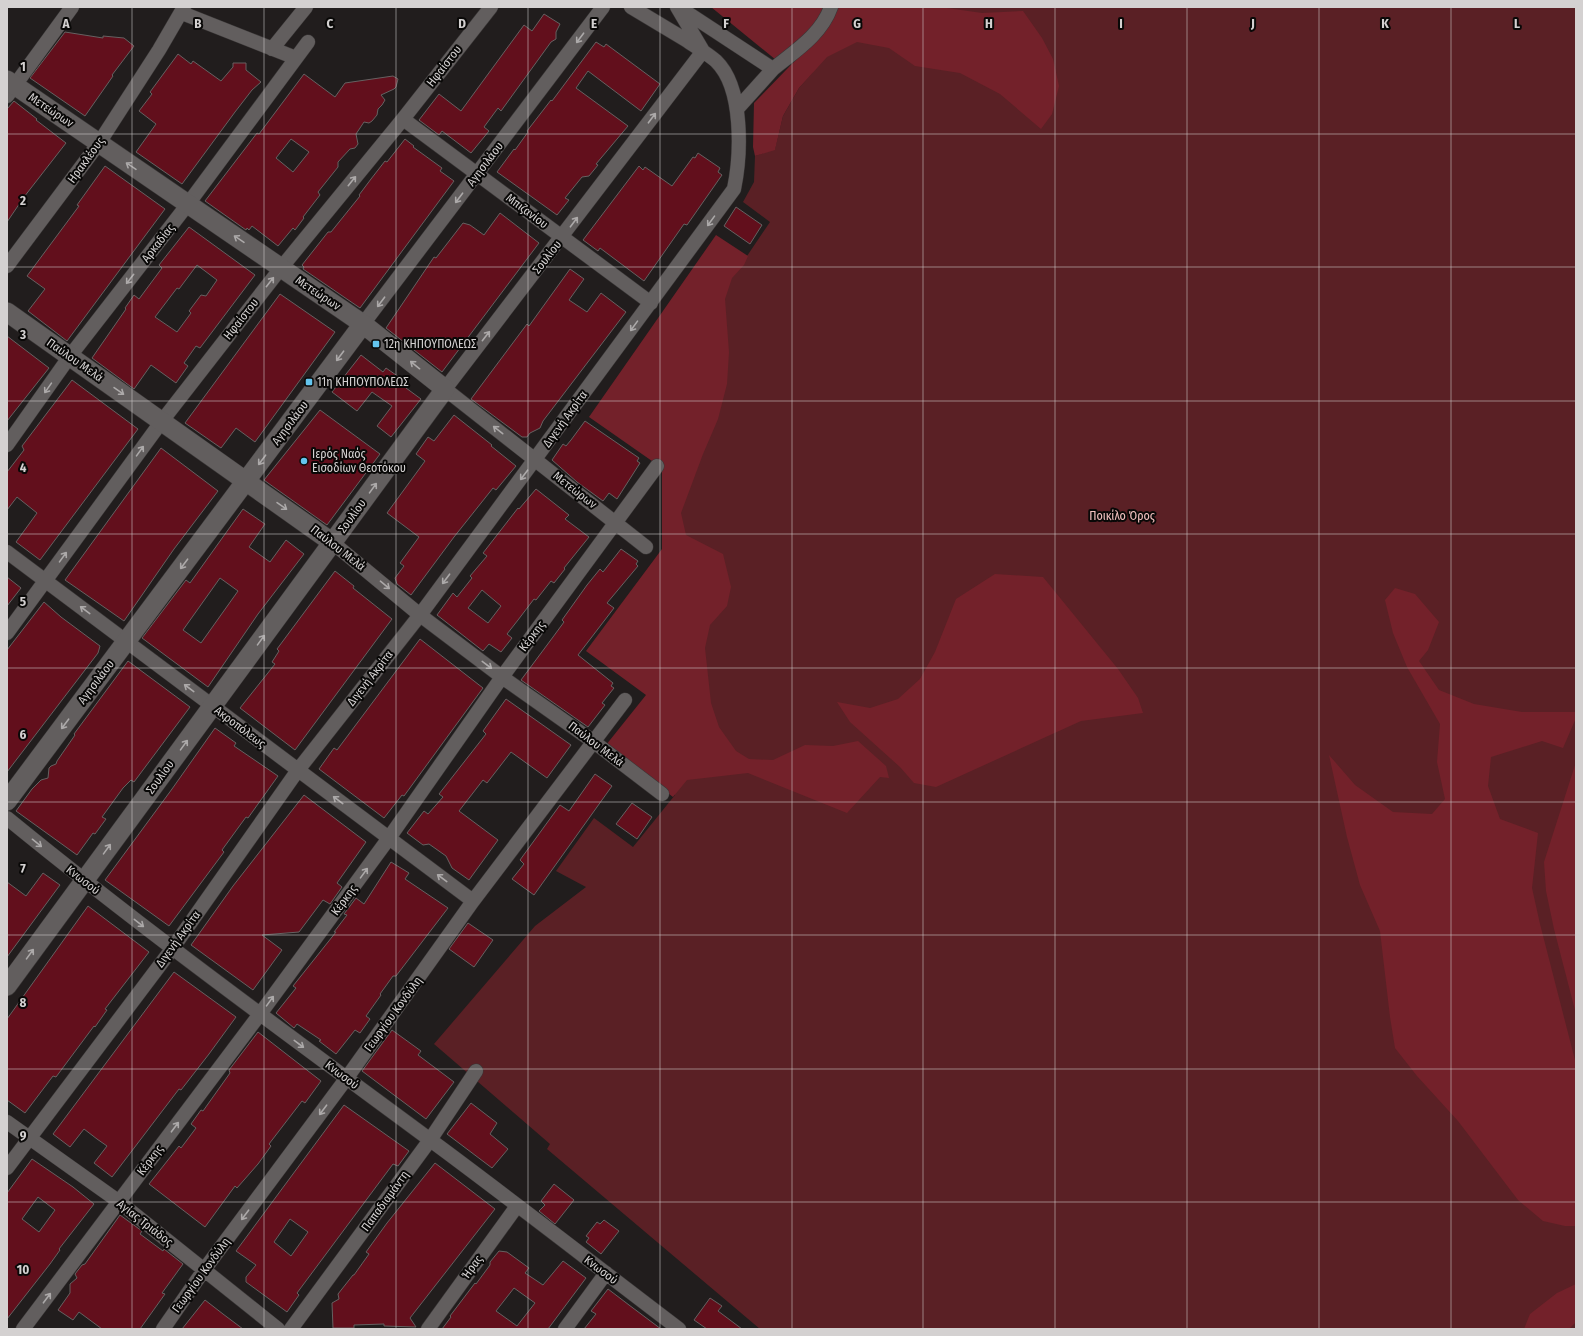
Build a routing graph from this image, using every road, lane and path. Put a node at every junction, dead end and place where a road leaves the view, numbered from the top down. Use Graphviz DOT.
graph roads {
  1 [pos="72,7"];
  2 [pos="306,7"];
  3 [pos="603,7"];
  4 [pos="631,7"];
  5 [pos="677,7"];
  6 [pos="831,7"];
  7 [pos="183,10"];
  8 [pos="488,10"];
  9 [pos="308,42"];
  10 [pos="272,49"];
  11 [pos="703,51"];
  12 [pos="296,58"];
  13 [pos="773,69"];
  14 [pos="10,87"];
  15 [pos="737,109"];
  16 [pos="403,119"];
  17 [pos="99,143"];
  18 [pos="478,174"];
  19 [pos="188,204"];
  20 [pos="562,237"];
  21 [pos="7,266"];
  22 [pos="281,268"];
  23 [pos="651,303"];
  24 [pos="7,312"];
  25 [pos="363,324"];
  26 [pos="70,356"];
  27 [pos="446,389"];
  28 [pos="162,421"];
  29 [pos="7,445"];
  30 [pos="536,459"];
  31 [pos="657,466"];
  32 [pos="246,481"];
  33 [pos="617,523"];
  34 [pos="333,542"];
  35 [pos="646,547"];
  36 [pos="7,552"];
  37 [pos="46,581"];
  38 [pos="420,614"];
  39 [pos="7,633"];
  40 [pos="127,641"];
  41 [pos="502,677"];
  42 [pos="624,700"];
  43 [pos="212,706"];
  44 [pos="594,742"];
  45 [pos="298,770"];
  46 [pos="662,794"];
  47 [pos="7,801"];
  48 [pos="7,818"];
  49 [pos="389,838"];
  50 [pos="84,881"];
  51 [pos="473,901"];
  52 [pos="172,949"];
  53 [pos="7,986"];
  54 [pos="260,1014"];
  55 [pos="476,1071"];
  56 [pos="346,1079"];
  57 [pos="7,1122"];
  58 [pos="29,1138"];
  59 [pos="430,1140"];
  60 [pos="7,1168"];
  61 [pos="118,1202"];
  62 [pos="517,1206"];
  63 [pos="204,1270"];
  64 [pos="606,1273"];
  65 [pos="23,1329"];
  66 [pos="162,1329"];
  67 [pos="278,1329"];
  68 [pos="291,1329"];
  69 [pos="428,1329"];
  70 [pos="566,1329"];
  71 [pos="679,1329"];
  1 -- 14 [label="street"];
  2 -- 10 [label="street"];
  3 -- 18 [label="street, Αγησιλάου, one-way"];
  4 -- 11 [label="street"];
  5 -- 11 [label="street"];
  5 -- 13 [label="street"];
  6 -- 13 [label="street"];
  7 -- 10 [label="street"];
  7 -- 17 [label="street, Ηρακλέους"];
  8 -- 16 [label="street, Ηφαίστου"];
  9 -- 12 [label="street, Αρκαδίας"];
  10 -- 12 [label="street"];
  11 -- 15 [label="street"];
  20 -- 11 [label="street, Σουλίου, one-way"];
  12 -- 19 [label="street, Αρκαδίας"];
  13 -- 15 [label="street"];
  14 -- 17 [label="street, Μετεώρων"];
  15 -- 23 [label="street, Διγενή Ακρίτα, one-way"];
  16 -- 18 [label="street, Μπιζανίου"];
  22 -- 16 [label="street, Ηφαίστου, one-way"];
  19 -- 17 [label="street, Μετεώρων, one-way"];
  17 -- 21 [label="street, Ηρακλέους"];
  18 -- 20 [label="street, Μπιζανίου"];
  18 -- 25 [label="street, Αγησιλάου, one-way"];
  22 -- 19 [label="street, Μετεώρων, one-way"];
  19 -- 26 [label="street, Αρκαδίας, one-way"];
  20 -- 23 [label="street, Μπιζανίου"];
  27 -- 20 [label="street, Σουλίου, one-way"];
  22 -- 25 [label="street, Μετεώρων"];
  28 -- 22 [label="street, Ηφαίστου, one-way"];
  23 -- 30 [label="street, Διγενή Ακρίτα, one-way"];
  24 -- 26 [label="street, Παύλου Μελά"];
  27 -- 25 [label="street, Μετεώρων, one-way"];
  25 -- 32 [label="street, Αγησιλάου, one-way"];
  26 -- 28 [label="street, Παύλου Μελά, one-way"];
  26 -- 29 [label="street, Αρκαδίας, one-way"];
  30 -- 27 [label="street, Μετεώρων, one-way"];
  34 -- 27 [label="street, Σουλίου, one-way"];
  28 -- 32 [label="street, Παύλου Μελά"];
  37 -- 28 [label="street, Ηφαίστου, one-way"];
  30 -- 33 [label="street, Μετεώρων"];
  30 -- 38 [label="street, Διγενή Ακρίτα, one-way"];
  31 -- 33 [label="street, Κέρκης"];
  32 -- 34 [label="street, Παύλου Μελά, one-way"];
  32 -- 40 [label="street, Αγησιλάου, one-way"];
  33 -- 35 [label="street, Μετεώρων"];
  33 -- 41 [label="street, Κέρκης"];
  34 -- 38 [label="street, Παύλου Μελά, one-way"];
  43 -- 34 [label="street, Σουλίου, one-way"];
  36 -- 37 [label="street, Ακροπόλεως"];
  37 -- 39 [label="street, Ηφαίστου"];
  40 -- 37 [label="street, Ακροπόλεως, one-way"];
  38 -- 41 [label="street, Παύλου Μελά, one-way"];
  38 -- 45 [label="street, Διγενή Ακρίτα"];
  43 -- 40 [label="street, Ακροπόλεως, one-way"];
  40 -- 47 [label="street, Αγησιλάου, one-way"];
  41 -- 44 [label="street, Παύλου Μελά"];
  41 -- 49 [label="street, Κέρκης"];
  42 -- 44 [label="street, Γεωργίου Κονδύλη"];
  43 -- 45 [label="street, Ακροπόλεως"];
  50 -- 43 [label="street, Σουλίου, one-way"];
  44 -- 46 [label="street, Παύλου Μελά"];
  44 -- 51 [label="street, Γεωργίου Κονδύλη"];
  49 -- 45 [label="street, Ακροπόλεως, one-way"];
  45 -- 52 [label="street, Διγενή Ακρίτα"];
  48 -- 50 [label="street, Κνωσού, one-way"];
  51 -- 49 [label="street, Ακροπόλεως, one-way"];
  54 -- 49 [label="street, Κέρκης, one-way"];
  50 -- 52 [label="street, Κνωσού, one-way"];
  53 -- 50 [label="street, Σουλίου, one-way"];
  51 -- 56 [label="street, Γεωργίου Κονδύλη"];
  52 -- 54 [label="street, Κνωσού"];
  52 -- 58 [label="street, Διγενή Ακρίτα"];
  54 -- 56 [label="street, Κνωσού, one-way"];
  61 -- 54 [label="street, Κέρκης, one-way"];
  55 -- 59 [label="street, Παπαδιαμάντη"];
  56 -- 59 [label="street, Κνωσού"];
  56 -- 63 [label="street, Γεωργίου Κονδύλη, one-way"];
  57 -- 58 [label="street, Αγίας Τριάδος"];
  58 -- 60 [label="street, Διγενή Ακρίτα"];
  58 -- 61 [label="street, Αγίας Τριάδος"];
  59 -- 62 [label="street, Κνωσού"];
  59 -- 68 [label="street, Παπαδιαμάντη"];
  61 -- 63 [label="street, Αγίας Τριάδος"];
  65 -- 61 [label="street, Κέρκης, one-way"];
  62 -- 64 [label="street, Κνωσού"];
  62 -- 69 [label="street, Ήρας"];
  63 -- 66 [label="street, Γεωργίου Κονδύλη"];
  63 -- 67 [label="street, Αγίας Τριάδος"];
  64 -- 70 [label="street"];
  64 -- 71 [label="street, Κνωσού"];
}
